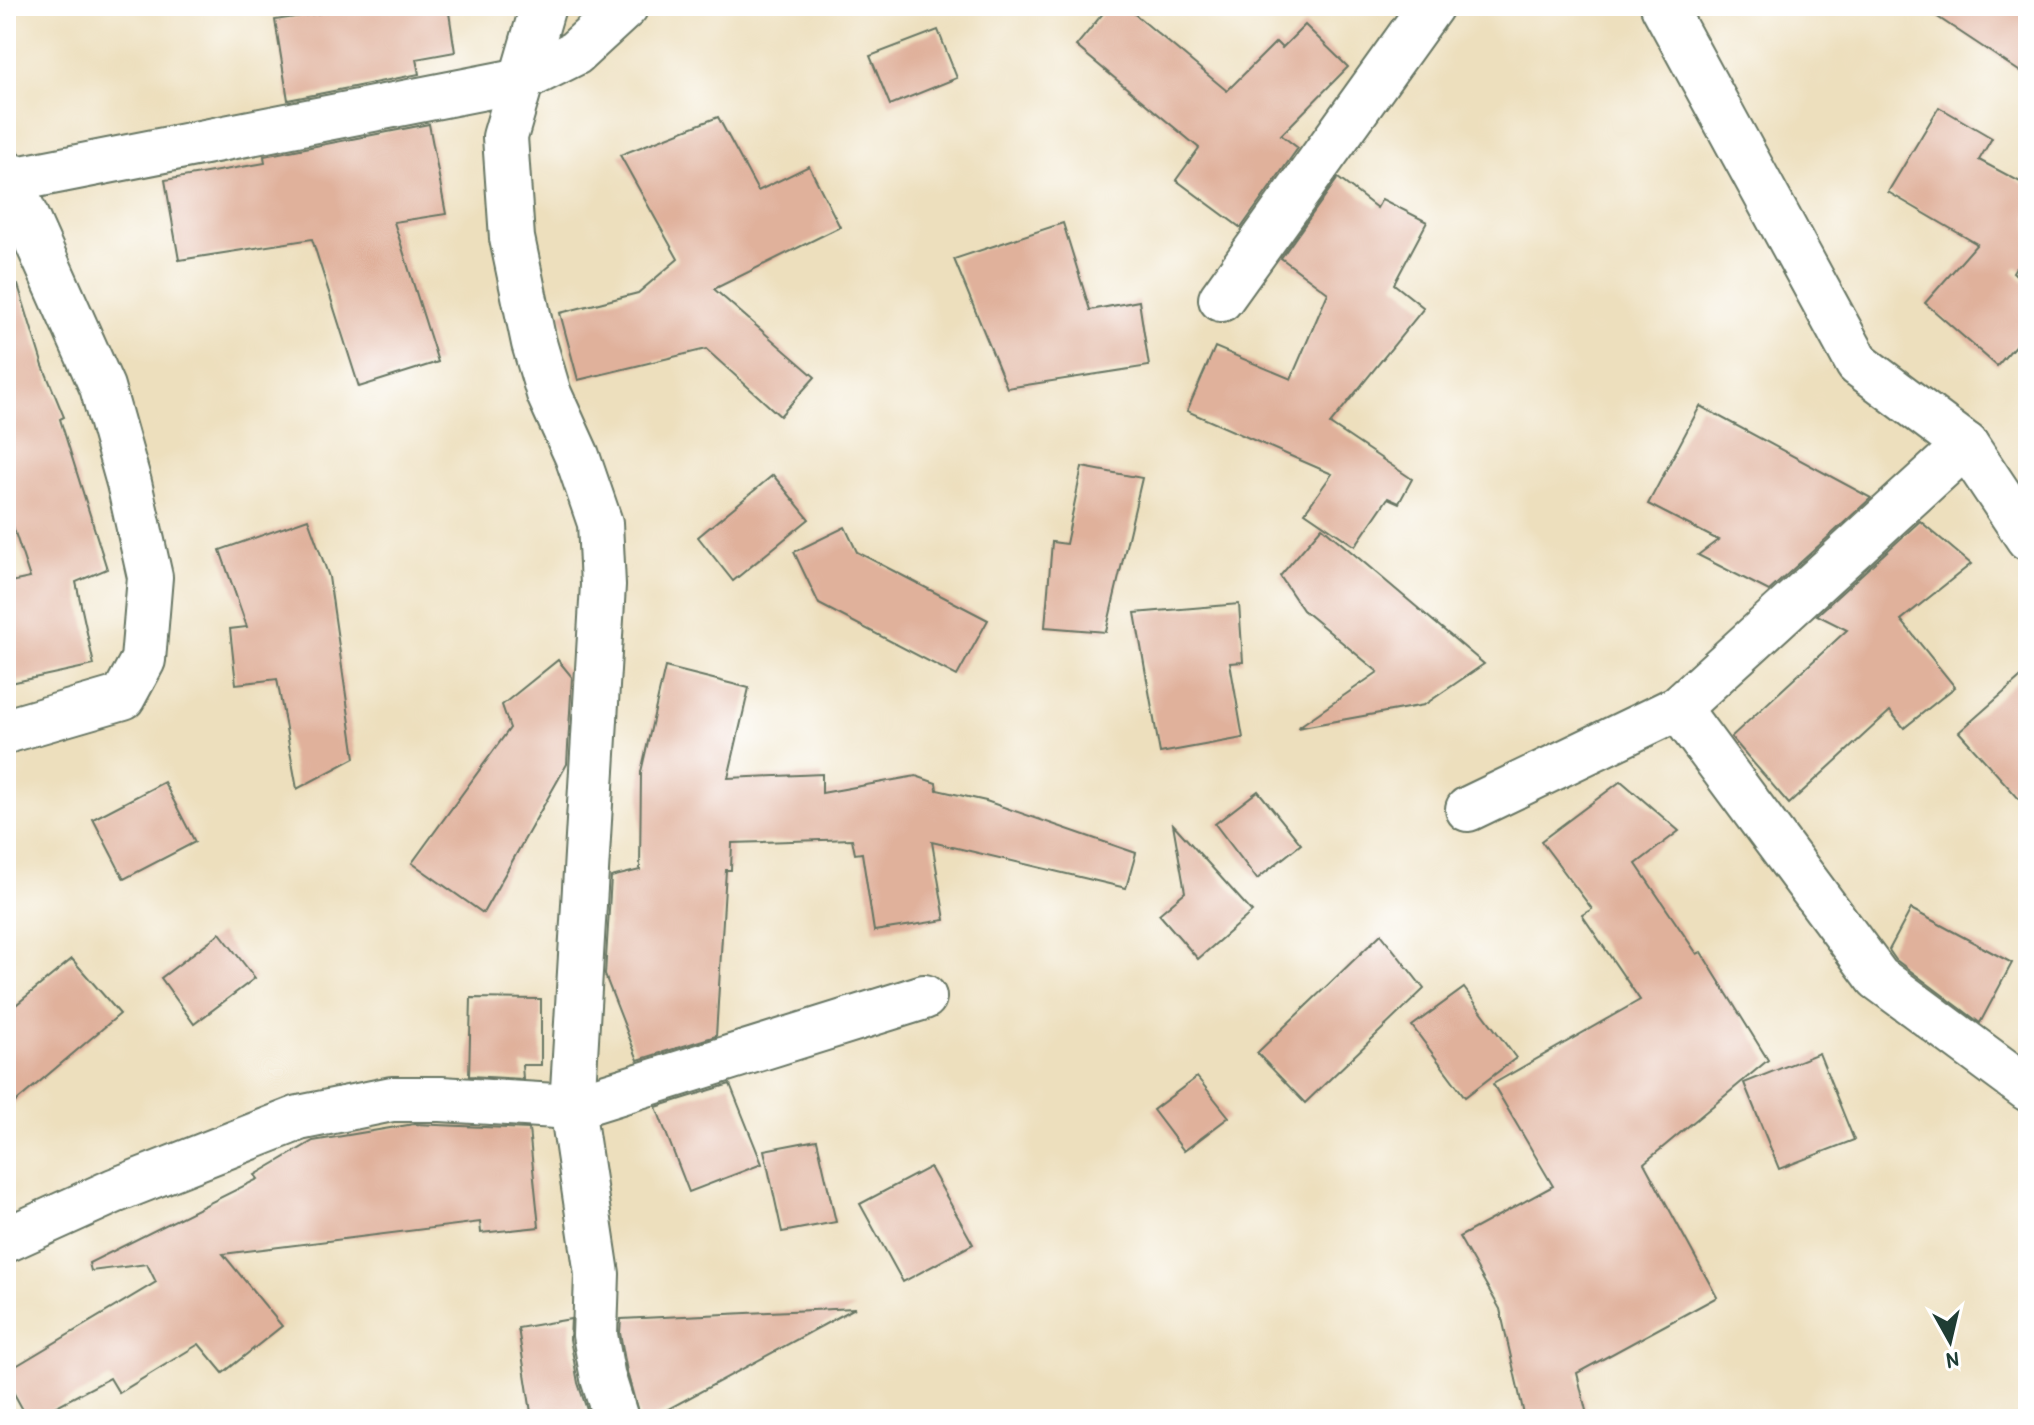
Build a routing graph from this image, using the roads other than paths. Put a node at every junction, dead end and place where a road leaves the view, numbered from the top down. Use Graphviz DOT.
graph roads {
  1 [pos="543,6"];
  2 [pos="626,6"];
  3 [pos="1431,6"];
  4 [pos="1663,6"];
  5 [pos="521,80"];
  6 [pos="7,178"];
  7 [pos="1221,299"];
  8 [pos="1966,445"];
  9 [pos="2028,538"];
  10 [pos="1678,708"];
  11 [pos="6,731"];
  12 [pos="1468,809"];
  13 [pos="924,997"];
  14 [pos="2028,1089"];
  15 [pos="572,1107"];
  16 [pos="6,1240"];
  17 [pos="616,1419"];
  1 -- 5 [label="street"];
  2 -- 5 [label="street"];
  3 -- 7 [label="street"];
  4 -- 8 [label="street"];
  5 -- 6 [label="street"];
  5 -- 15 [label="street"];
  6 -- 11 [label="street"];
  8 -- 9 [label="street"];
  8 -- 10 [label="street"];
  10 -- 12 [label="street"];
  10 -- 14 [label="street"];
  13 -- 15 [label="street"];
  15 -- 16 [label="street"];
  15 -- 17 [label="street"];
}
